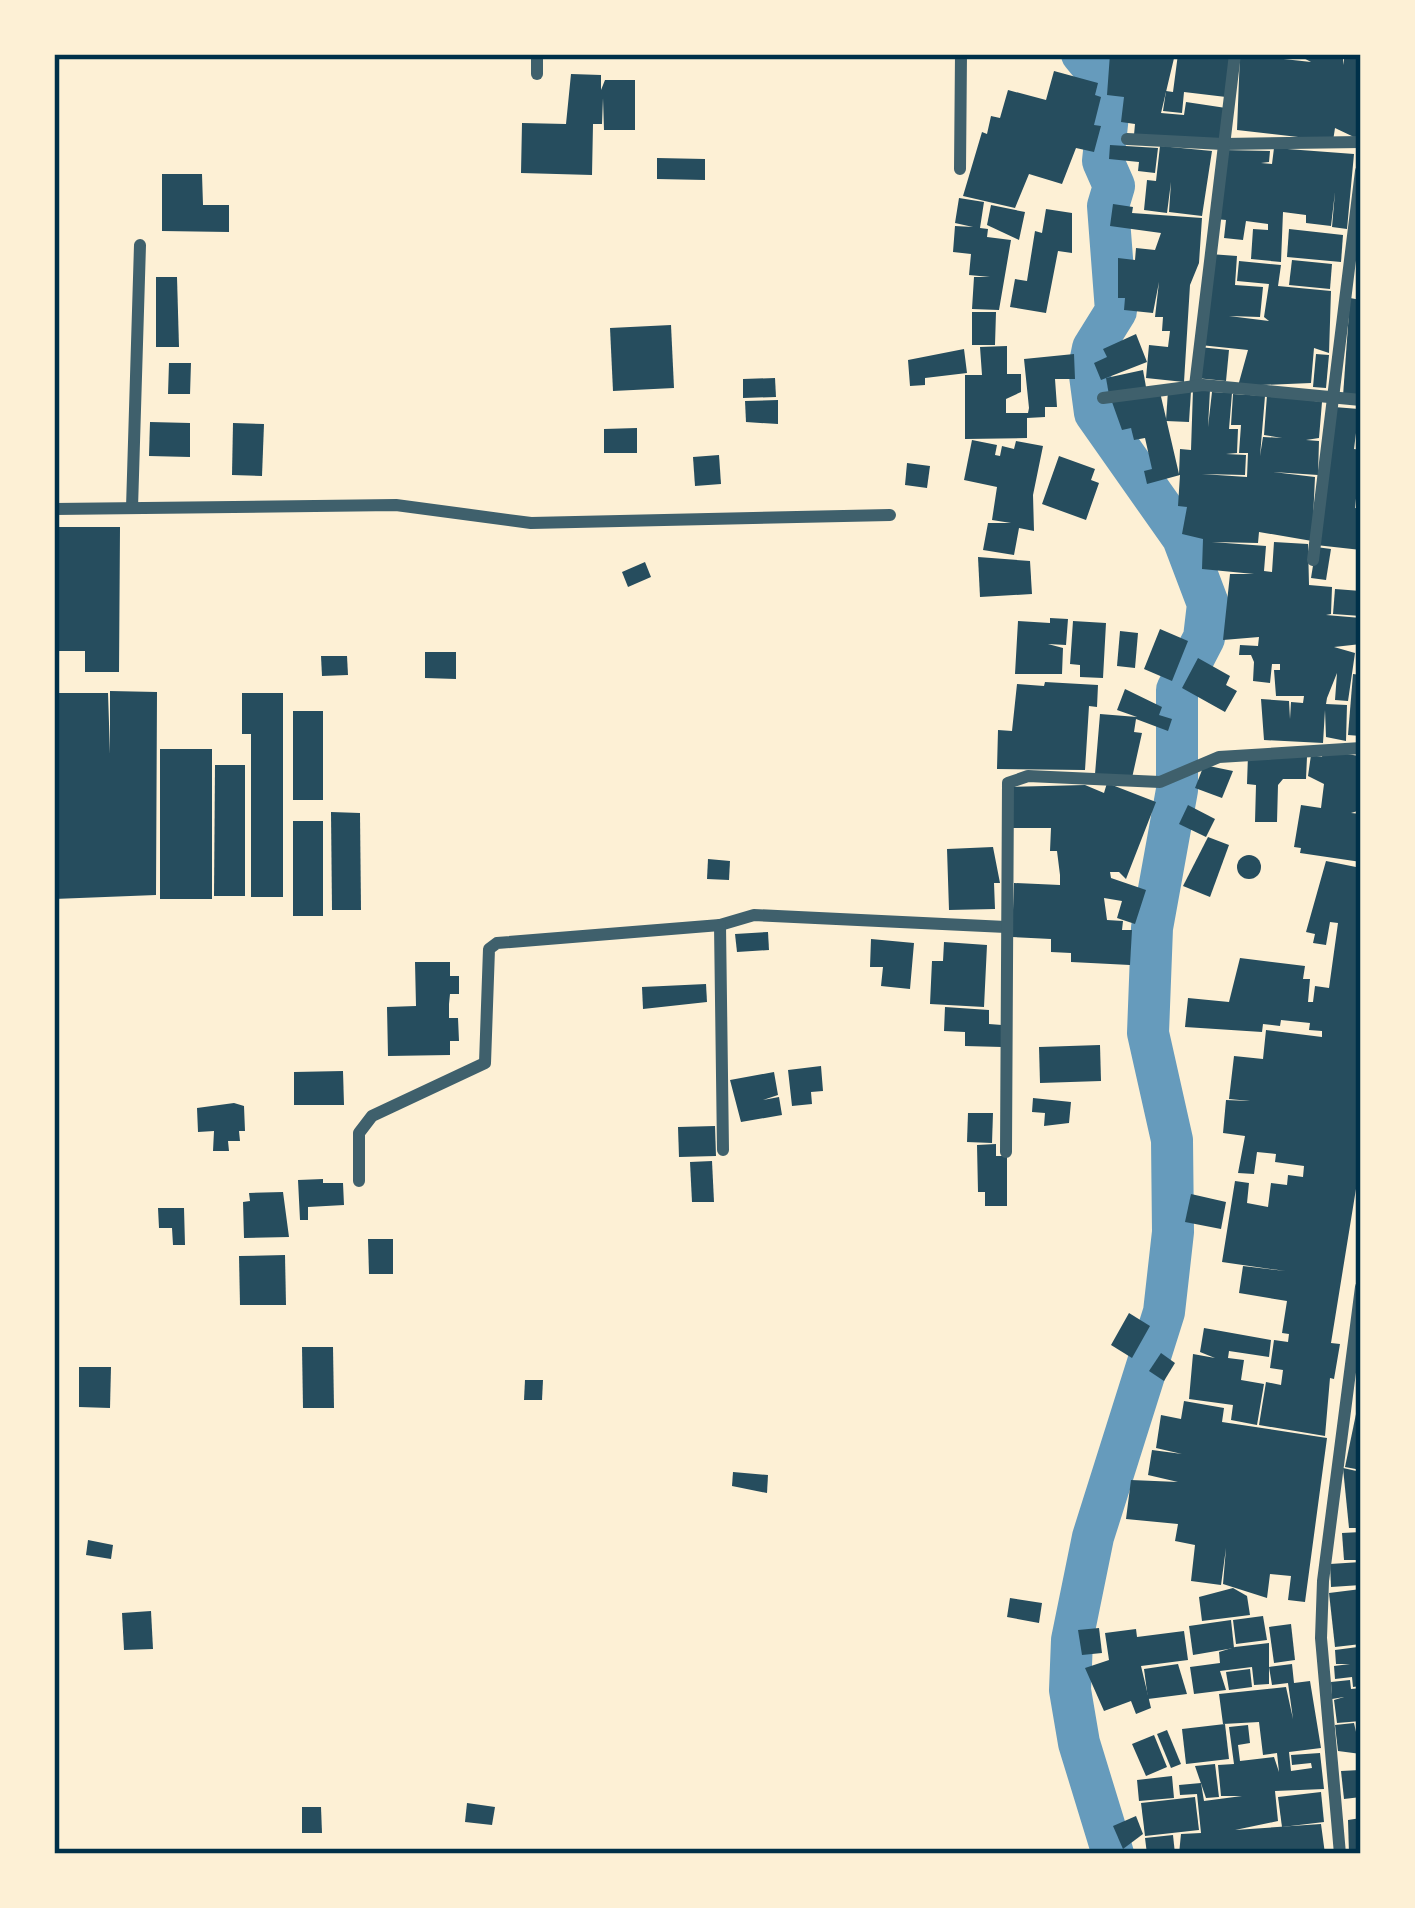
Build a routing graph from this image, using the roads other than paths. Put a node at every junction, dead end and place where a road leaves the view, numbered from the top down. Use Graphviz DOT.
graph roads {
  1 [pos="537,54"];
  2 [pos="961,54"];
  3 [pos="1235,54"];
  4 [pos="537,74"];
  5 [pos="1127,139"];
  6 [pos="1361,142"];
  7 [pos="1223,144"];
  8 [pos="960,169"];
  9 [pos="1361,171"];
  10 [pos="140,245"];
  11 [pos="1195,386"];
  12 [pos="1103,398"];
  13 [pos="1332,398"];
  14 [pos="1361,400"];
  15 [pos="132,508"];
  16 [pos="54,509"];
  17 [pos="890,515"];
  18 [pos="1313,560"];
  19 [pos="1361,748"];
  20 [pos="720,925"];
  21 [pos="1006,927"];
  22 [pos="723,1150"];
  23 [pos="1006,1152"];
  24 [pos="359,1181"];
  25 [pos="1361,1287"];
  26 [pos="1340,1854"];
  1 -- 4 [label="street"];
  2 -- 8 [label="street"];
  3 -- 7 [label="street"];
  5 -- 7 [label="street"];
  6 -- 7 [label="street"];
  7 -- 11 [label="street"];
  9 -- 13 [label="street"];
  10 -- 15 [label="street"];
  11 -- 12 [label="street"];
  11 -- 13 [label="street"];
  13 -- 14 [label="street"];
  13 -- 18 [label="street"];
  15 -- 16 [label="street"];
  15 -- 17 [label="street"];
  19 -- 21 [label="street"];
  20 -- 21 [label="street"];
  20 -- 22 [label="street"];
  20 -- 24 [label="street"];
  21 -- 23 [label="street"];
  25 -- 26 [label="street"];
}
